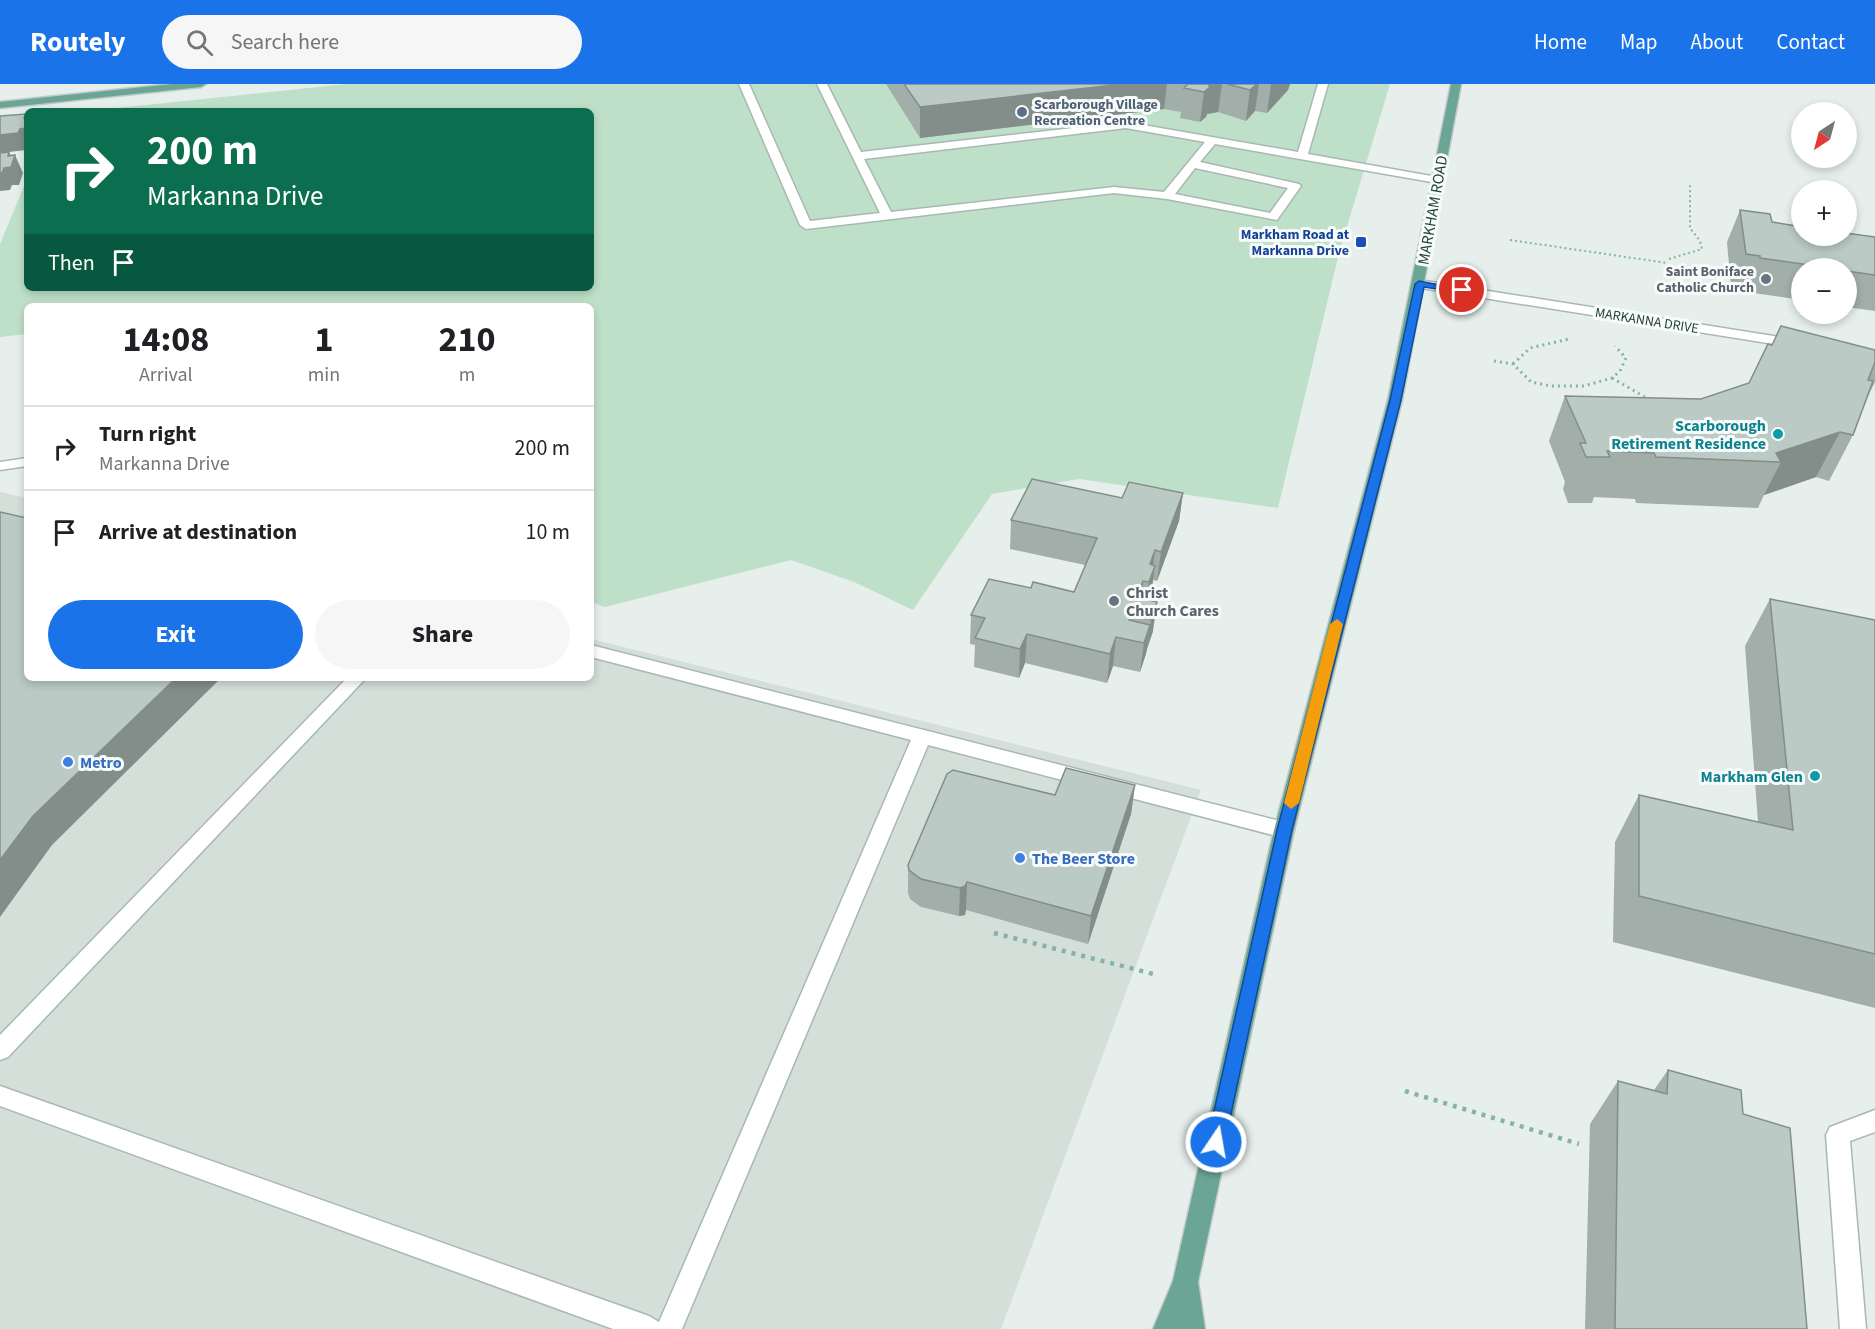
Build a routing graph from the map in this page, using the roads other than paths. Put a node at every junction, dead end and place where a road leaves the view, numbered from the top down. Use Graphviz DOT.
graph roads {
  1 [pos="201,84"];
  2 [pos="744,84"];
  3 [pos="822,84"];
  4 [pos="1323,84"];
  5 [pos="1456,84"];
  6 [pos="0,105"];
  7 [pos="1212,140"];
  8 [pos="858,156"];
  9 [pos="1302,156"];
  10 [pos="1193,164"];
  11 [pos="1437,180"];
  12 [pos="1167,196"];
  13 [pos="887,216"];
  14 [pos="1419,284"];
  15 [pos="1818,346"];
  16 [pos="24,462"];
  17 [pos="0,466"];
  18 [pos="594,652"];
  19 [pos="354,681"];
  20 [pos="922,736"];
  21 [pos="1284,830"];
  22 [pos="0,1050"];
  23 [pos="0,1096"];
  24 [pos="1875,1121"];
  25 [pos="1186,1281"];
  26 [pos="649,1329"];
  27 [pos="669,1329"];
  28 [pos="1166,1329"];
  29 [pos="1192,1329"];
  30 [pos="1853,1329"];
  1 -- 6 [label="main road"];
  2 -- 13 [label="street"];
  3 -- 8 [label="street"];
  4 -- 9 [label="street"];
  5 -- 11 [label="main road, MARKHAM ROAD"];
  7 -- 8 [label="street"];
  7 -- 9 [label="street"];
  7 -- 10 [label="street"];
  8 -- 13 [label="street"];
  9 -- 11 [label="street"];
  10 -- 12 [label="street"];
  10 -- 12 [label="street"];
  11 -- 14 [label="main road, MARKHAM ROAD"];
  12 -- 13 [label="street"];
  14 -- 15 [label="street, MARKANNA DRIVE"];
  14 -- 21 [label="main road, MARKHAM ROAD"];
  16 -- 17 [label="street"];
  18 -- 20 [label="street"];
  19 -- 22 [label="street"];
  20 -- 21 [label="street"];
  20 -- 27 [label="street"];
  21 -- 25 [label="main road, MARKHAM ROAD"];
  23 -- 26 [label="street"];
  24 -- 30 [label="street"];
  25 -- 28 [label="main road, MARKHAM ROAD"];
  25 -- 29 [label="main road, MARKHAM ROAD"];
}
